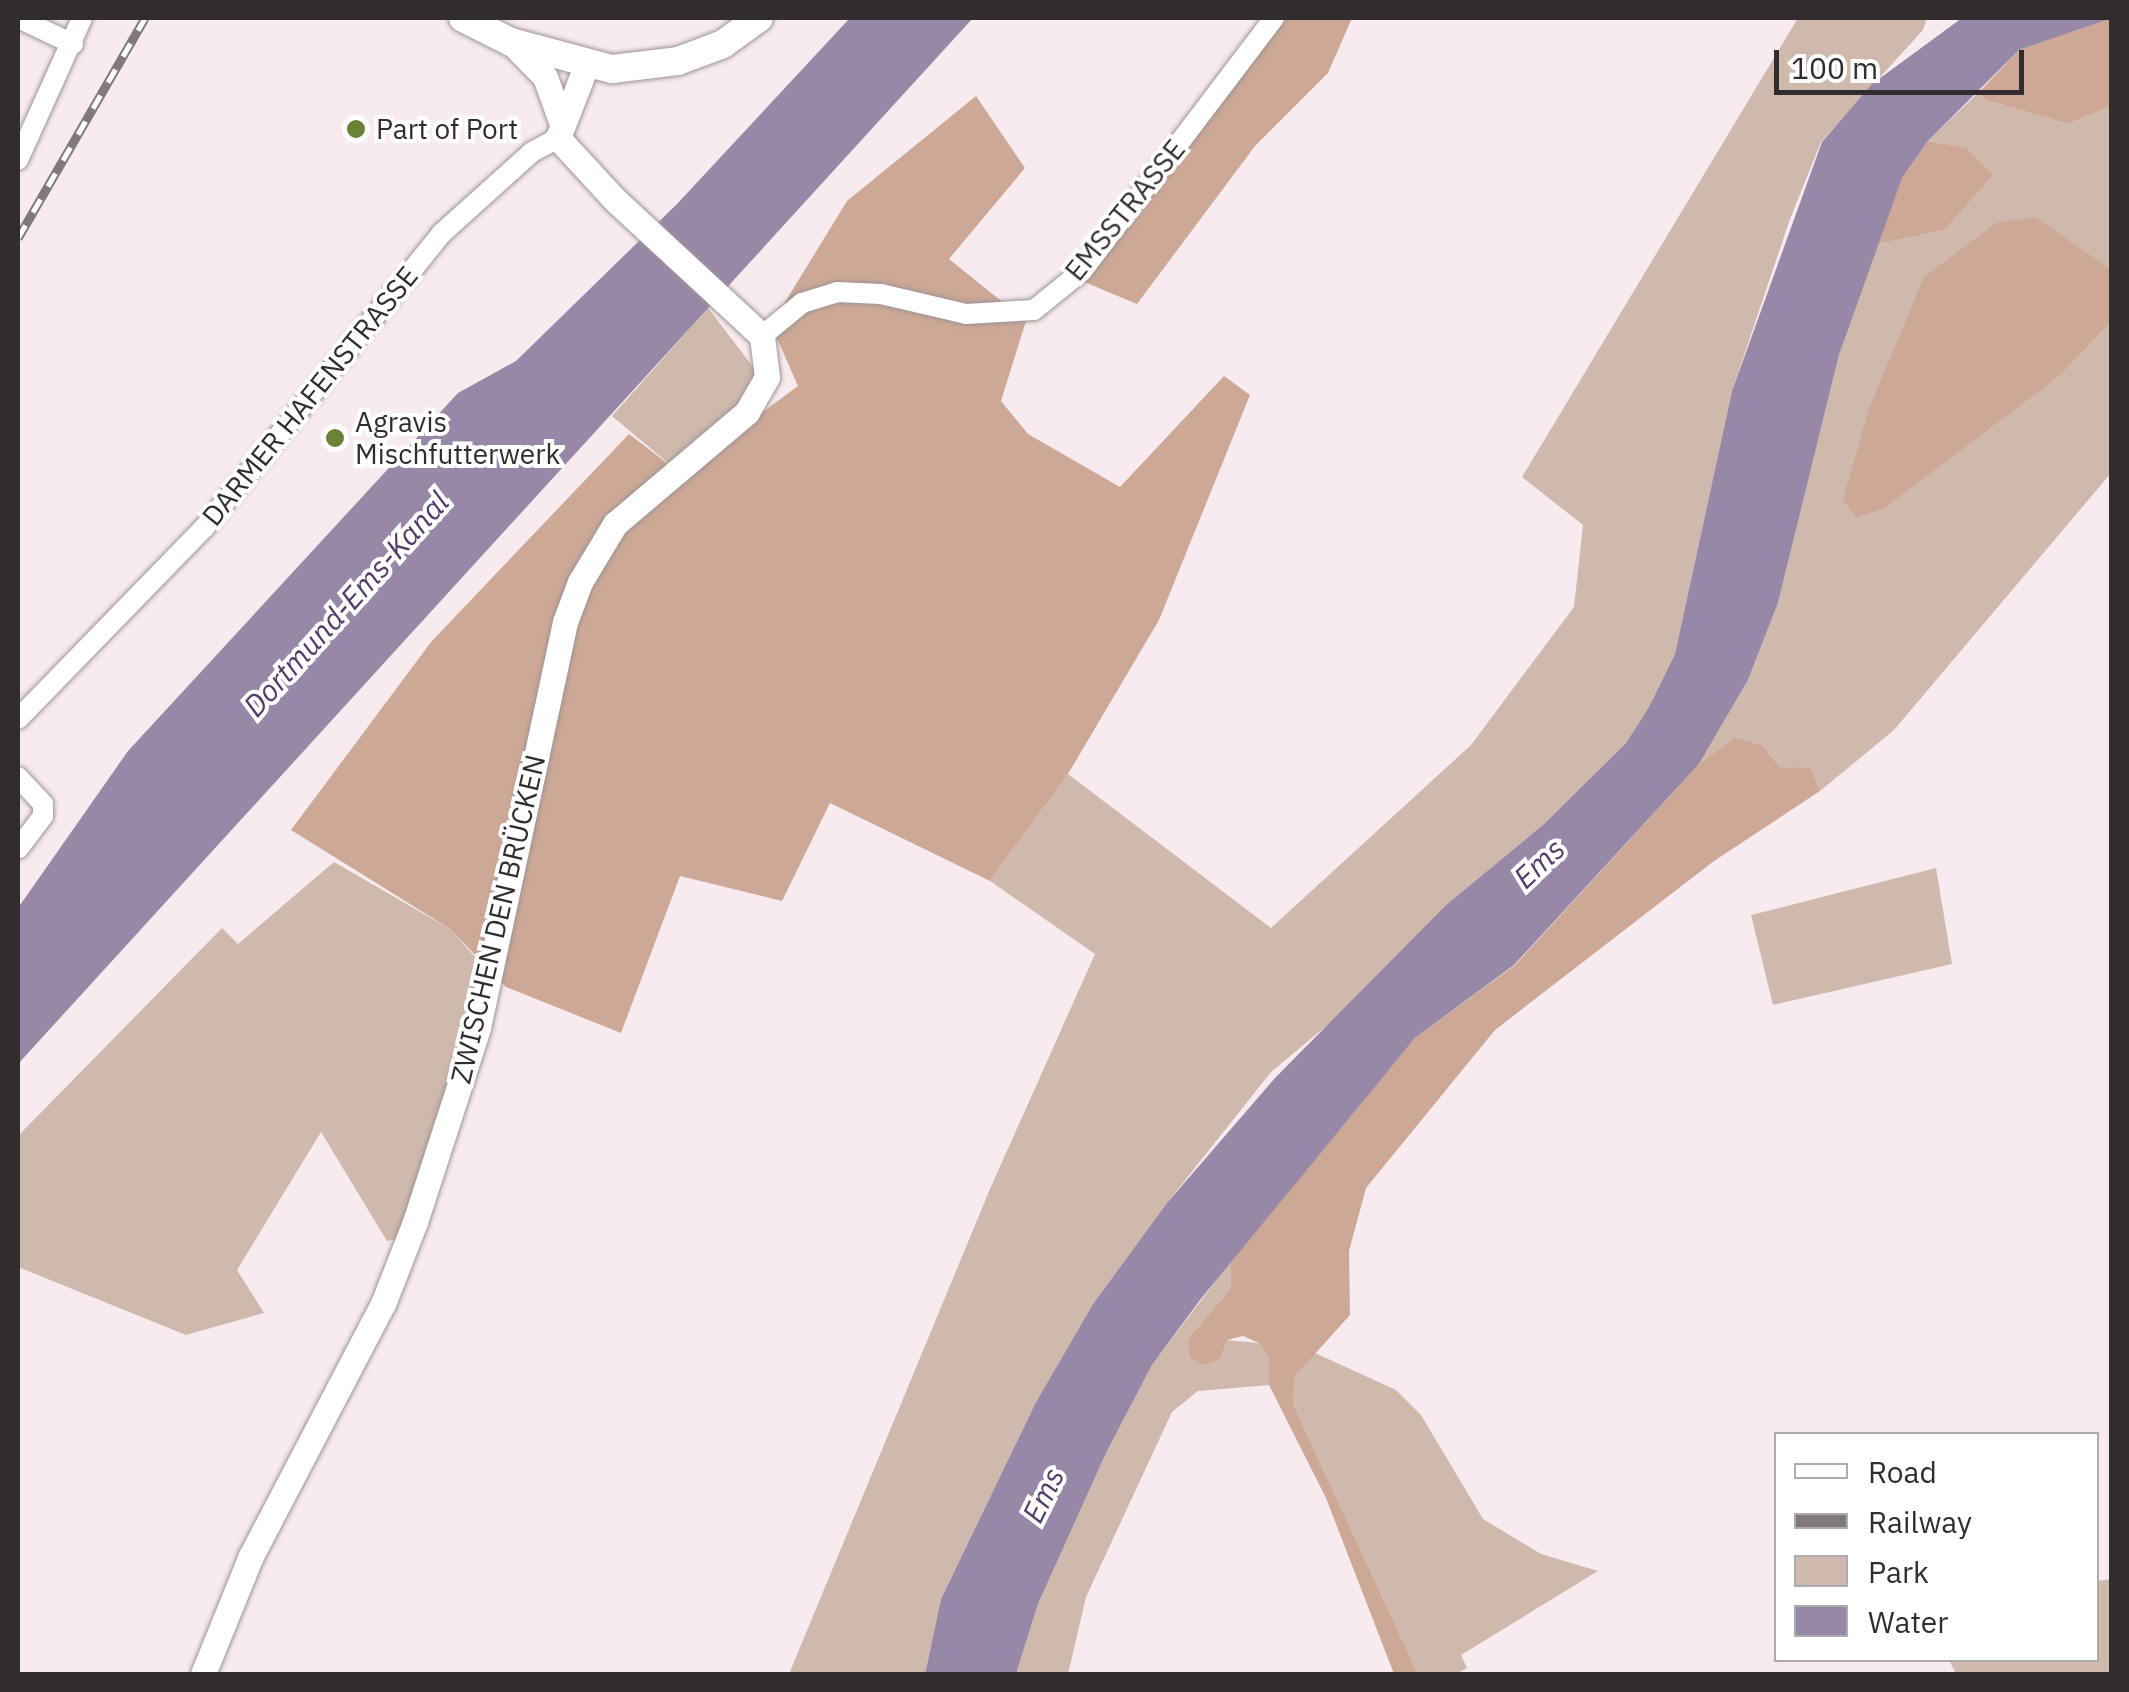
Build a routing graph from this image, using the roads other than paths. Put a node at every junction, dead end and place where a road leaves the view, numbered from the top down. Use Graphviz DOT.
graph roads {
  1 [pos="18,18"];
  2 [pos="82,18"];
  3 [pos="463,18"];
  4 [pos="758,18"];
  5 [pos="1274,18"];
  6 [pos="511,42"];
  7 [pos="73,44"];
  8 [pos="586,66"];
  9 [pos="560,131"];
  10 [pos="18,160"];
  11 [pos="754,328"];
  12 [pos="18,720"];
  13 [pos="18,777"];
  14 [pos="18,849"];
  15 [pos="204,1674"];
  1 -- 7 [label="street"];
  2 -- 7 [label="street"];
  3 -- 6 [label="main road"];
  4 -- 8 [label="main road"];
  5 -- 11 [label="street, EMSSTRASSE"];
  6 -- 8 [label="main road"];
  6 -- 9 [label="street"];
  7 -- 10 [label="street"];
  8 -- 9 [label="street, DARMER HAFENSTRASSE"];
  9 -- 11 [label="street"];
  9 -- 12 [label="street, DARMER HAFENSTRASSE"];
  11 -- 15 [label="street, ZWISCHEN DEN BRÜCKEN"];
  13 -- 14 [label="street"];
}
